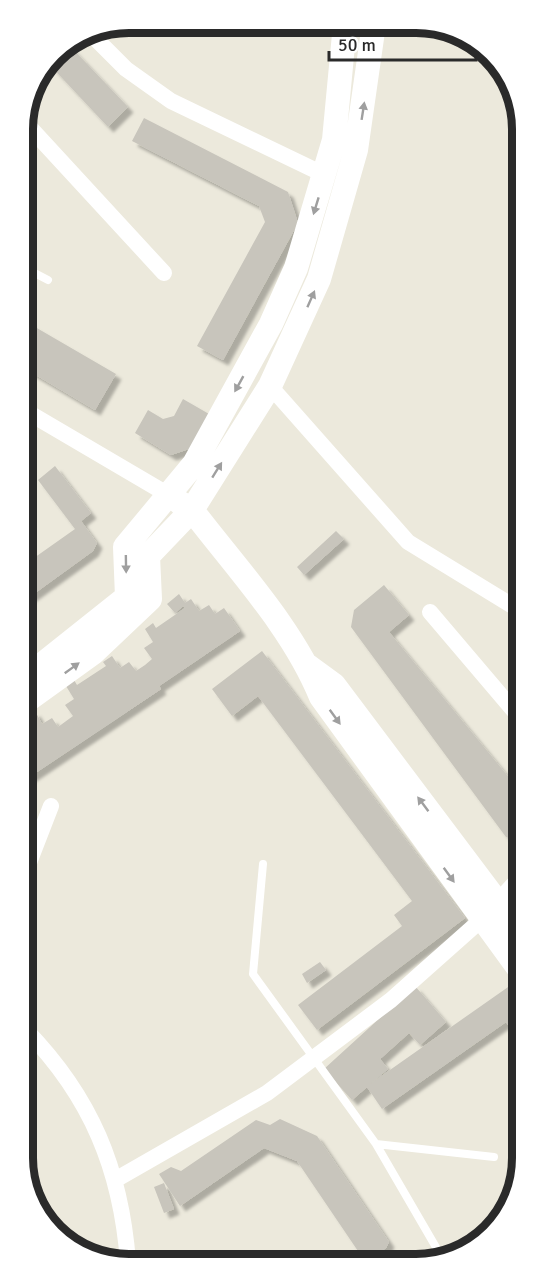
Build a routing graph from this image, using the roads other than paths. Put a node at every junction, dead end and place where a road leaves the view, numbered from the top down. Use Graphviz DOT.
graph roads {
  1 [pos="344,33"];
  2 [pos="373,33"];
  3 [pos="96,39"];
  4 [pos="33,131"];
  5 [pos="325,175"];
  6 [pos="33,272"];
  7 [pos="164,273"];
  8 [pos="48,280"];
  9 [pos="270,386"];
  10 [pos="33,415"];
  11 [pos="167,494"];
  12 [pos="192,510"];
  13 [pos="512,606"];
  14 [pos="430,612"];
  15 [pos="33,672"];
  16 [pos="33,696"];
  17 [pos="512,709"];
  18 [pos="51,806"];
  19 [pos="33,852"];
  20 [pos="262,864"];
  21 [pos="512,886"];
  22 [pos="489,912"];
  23 [pos="512,928"];
  24 [pos="512,955"];
  25 [pos="33,1037"];
  26 [pos="314,1058"];
  27 [pos="376,1144"];
  28 [pos="494,1157"];
  29 [pos="115,1180"];
  30 [pos="438,1251"];
  31 [pos="127,1254"];
  1 -- 5 [label="main road"];
  9 -- 2 [label="main road, one-way"];
  3 -- 5 [label="street"];
  4 -- 7 [label="street"];
  5 -- 11 [label="main road, one-way"];
  6 -- 8 [label="lane"];
  12 -- 9 [label="main road, one-way"];
  9 -- 13 [label="street"];
  10 -- 11 [label="street"];
  11 -- 12 [label="main road"];
  11 -- 15 [label="main road, one-way"];
  16 -- 12 [label="main road, one-way"];
  12 -- 22 [label="main road"];
  14 -- 17 [label="street"];
  18 -- 19 [label="street"];
  20 -- 26 [label="lane"];
  21 -- 22 [label="street"];
  22 -- 23 [label="main road"];
  22 -- 24 [label="main road"];
  22 -- 26 [label="street"];
  25 -- 29 [label="street"];
  26 -- 27 [label="lane"];
  26 -- 29 [label="street"];
  27 -- 28 [label="lane"];
  27 -- 30 [label="lane"];
  29 -- 31 [label="street"];
}
